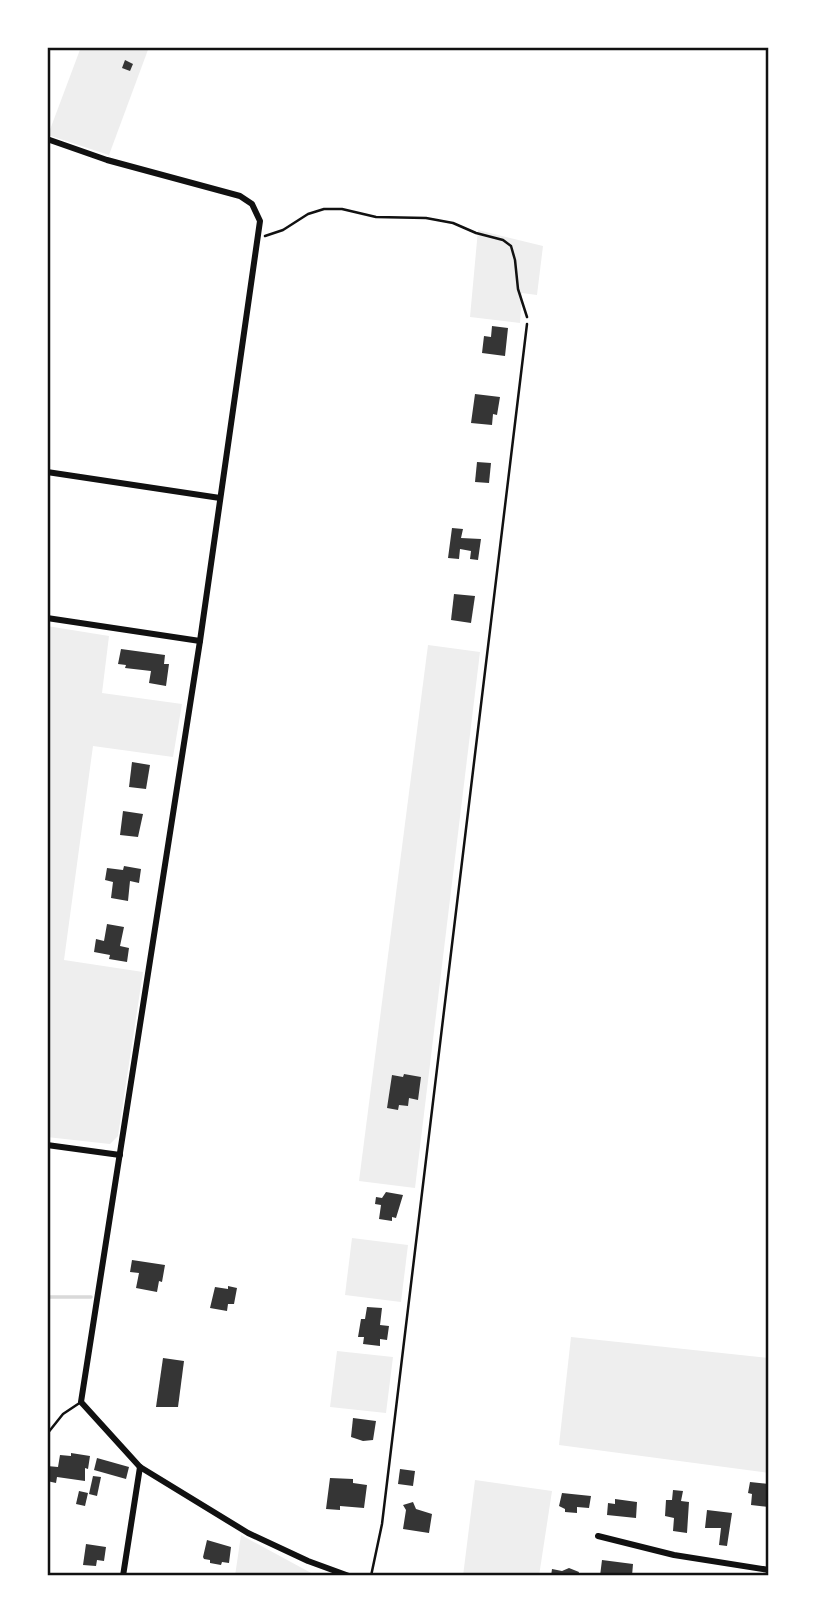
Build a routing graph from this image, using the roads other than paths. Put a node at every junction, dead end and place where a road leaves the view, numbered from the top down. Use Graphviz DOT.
graph roads {
  1 [pos="47,139"];
  2 [pos="527,324"];
  3 [pos="47,472"];
  4 [pos="220,498"];
  5 [pos="47,618"];
  6 [pos="200,641"];
  7 [pos="47,1145"];
  8 [pos="120,1155"];
  9 [pos="81,1402"];
  10 [pos="47,1434"];
  11 [pos="140,1466"];
  12 [pos="598,1536"];
  13 [pos="769,1570"];
  14 [pos="122,1576"];
  15 [pos="349,1576"];
  16 [pos="371,1576"];
  1 -- 4 [label="street"];
  2 -- 16 [label="lane"];
  3 -- 4 [label="street"];
  4 -- 6 [label="street"];
  5 -- 6 [label="street"];
  6 -- 8 [label="street"];
  7 -- 8 [label="street"];
  8 -- 9 [label="street"];
  9 -- 10 [label="lane"];
  9 -- 11 [label="street"];
  11 -- 14 [label="street"];
  11 -- 15 [label="street"];
  12 -- 13 [label="street"];
}
